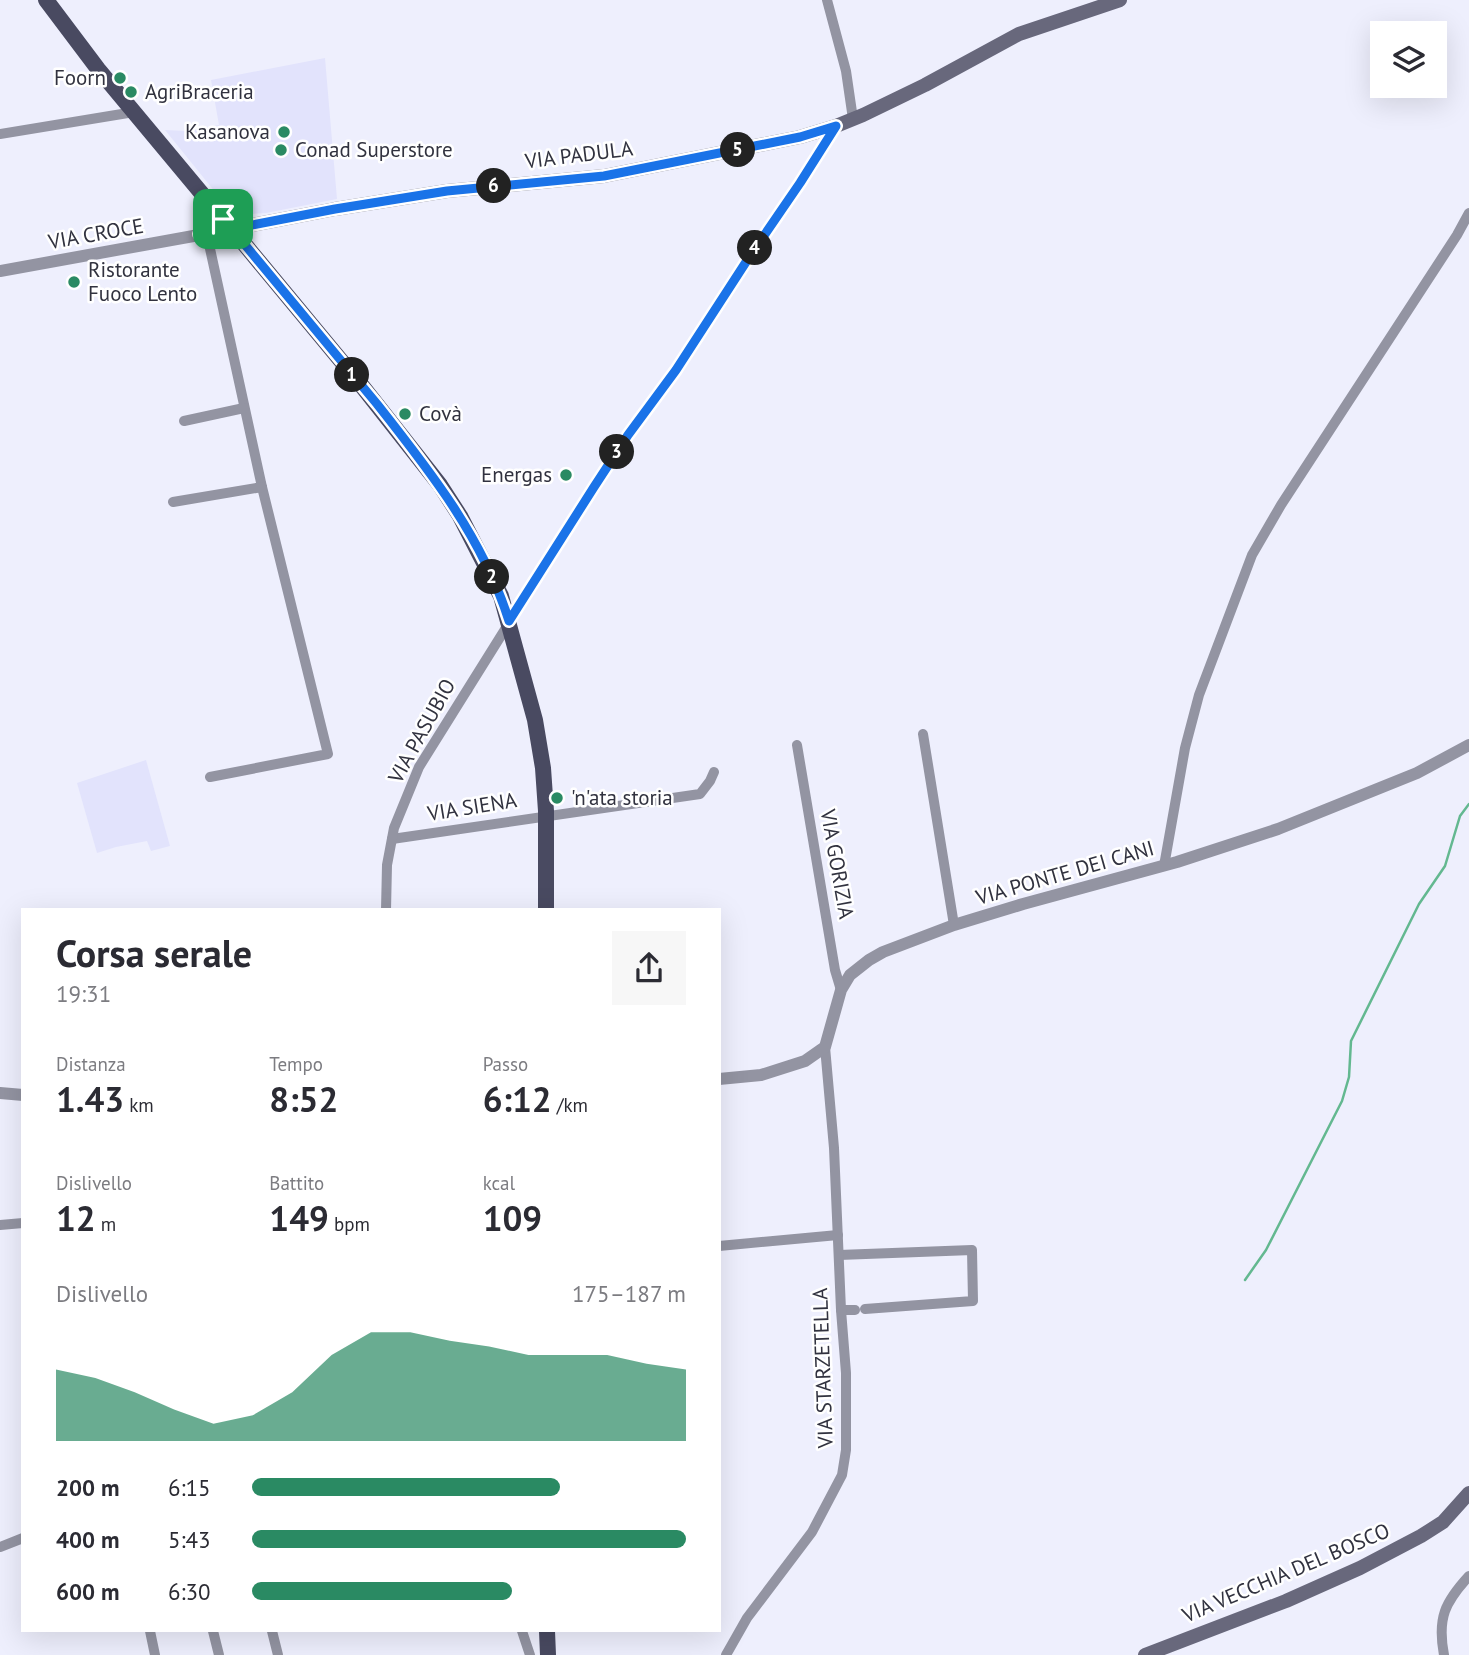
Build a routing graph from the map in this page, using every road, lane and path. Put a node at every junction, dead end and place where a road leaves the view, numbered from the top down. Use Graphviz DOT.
graph roads {
  1 [pos="46,0"];
  2 [pos="827,0"];
  3 [pos="1120,0"];
  4 [pos="134,112"];
  5 [pos="853,119"];
  6 [pos="836,126"];
  7 [pos="0,134"];
  8 [pos="1469,213"];
  9 [pos="222,230"];
  10 [pos="0,271"];
  11 [pos="244,408"];
  12 [pos="184,421"];
  13 [pos="262,487"];
  14 [pos="173,502"];
  15 [pos="509,621"];
  16 [pos="923,734"];
  17 [pos="797,745"];
  18 [pos="1469,745"];
  19 [pos="713,772"];
  20 [pos="210,777"];
  21 [pos="546,816"];
  22 [pos="392,839"];
  23 [pos="1164,866"];
  24 [pos="386,908"];
  25 [pos="546,908"];
  26 [pos="954,925"];
  27 [pos="841,990"];
  28 [pos="825,1046"];
  29 [pos="721,1079"];
  30 [pos="0,1093"];
  31 [pos="21,1095"];
  32 [pos="21,1223"];
  33 [pos="0,1225"];
  34 [pos="838,1235"];
  35 [pos="721,1246"];
  36 [pos="839,1255"];
  37 [pos="841,1310"];
  38 [pos="1469,1493"];
  39 [pos="21,1539"];
  40 [pos="0,1548"];
  41 [pos="1469,1576"];
  42 [pos="150,1632"];
  43 [pos="213,1632"];
  44 [pos="272,1632"];
  45 [pos="522,1632"];
  46 [pos="547,1632"];
  47 [pos="155,1655"];
  48 [pos="219,1655"];
  49 [pos="278,1655"];
  50 [pos="530,1655"];
  51 [pos="548,1655"];
  52 [pos="726,1655"];
  53 [pos="1145,1655"];
  54 [pos="1444,1655"];
  1 -- 4 [label="main road"];
  2 -- 5 [label="street"];
  3 -- 5 [label="main road, VIA PADULA"];
  4 -- 7 [label="street"];
  4 -- 9 [label="main road"];
  5 -- 6 [label="main road, VIA PADULA"];
  6 -- 9 [label="main road, VIA PADULA"];
  6 -- 15 [label="street"];
  8 -- 23 [label="street"];
  9 -- 10 [label="street, VIA CROCE"];
  9 -- 11 [label="street"];
  9 -- 15 [label="main road"];
  11 -- 12 [label="street"];
  11 -- 13 [label="street"];
  13 -- 14 [label="street"];
  13 -- 20 [label="street"];
  15 -- 21 [label="main road"];
  15 -- 22 [label="street, VIA PASUBIO"];
  16 -- 26 [label="street"];
  17 -- 27 [label="street, VIA GORIZIA"];
  18 -- 23 [label="street, VIA PONTE DEI CANI"];
  19 -- 21 [label="street, VIA SIENA"];
  21 -- 22 [label="street, VIA SIENA"];
  21 -- 25 [label="main road"];
  22 -- 24 [label="street, VIA PASUBIO"];
  23 -- 26 [label="street, VIA PONTE DEI CANI"];
  26 -- 27 [label="street, VIA PONTE DEI CANI"];
  27 -- 28 [label="street, VIA PONTE DEI CANI"];
  28 -- 29 [label="street"];
  28 -- 34 [label="street, VIA STARZETELLA"];
  30 -- 31 [label="street"];
  32 -- 33 [label="street"];
  34 -- 35 [label="street"];
  34 -- 36 [label="street, VIA STARZETELLA"];
  36 -- 37 [label="street, VIA STARZETELLA"];
  36 -- 37 [label="street"];
  37 -- 52 [label="street, VIA STARZETELLA"];
  38 -- 53 [label="main road, VIA VECCHIA DEL BOSCO"];
  39 -- 40 [label="street"];
  41 -- 54 [label="street"];
  42 -- 47 [label="street"];
  43 -- 48 [label="street"];
  44 -- 49 [label="street"];
  45 -- 50 [label="street"];
  46 -- 51 [label="main road"];
}
